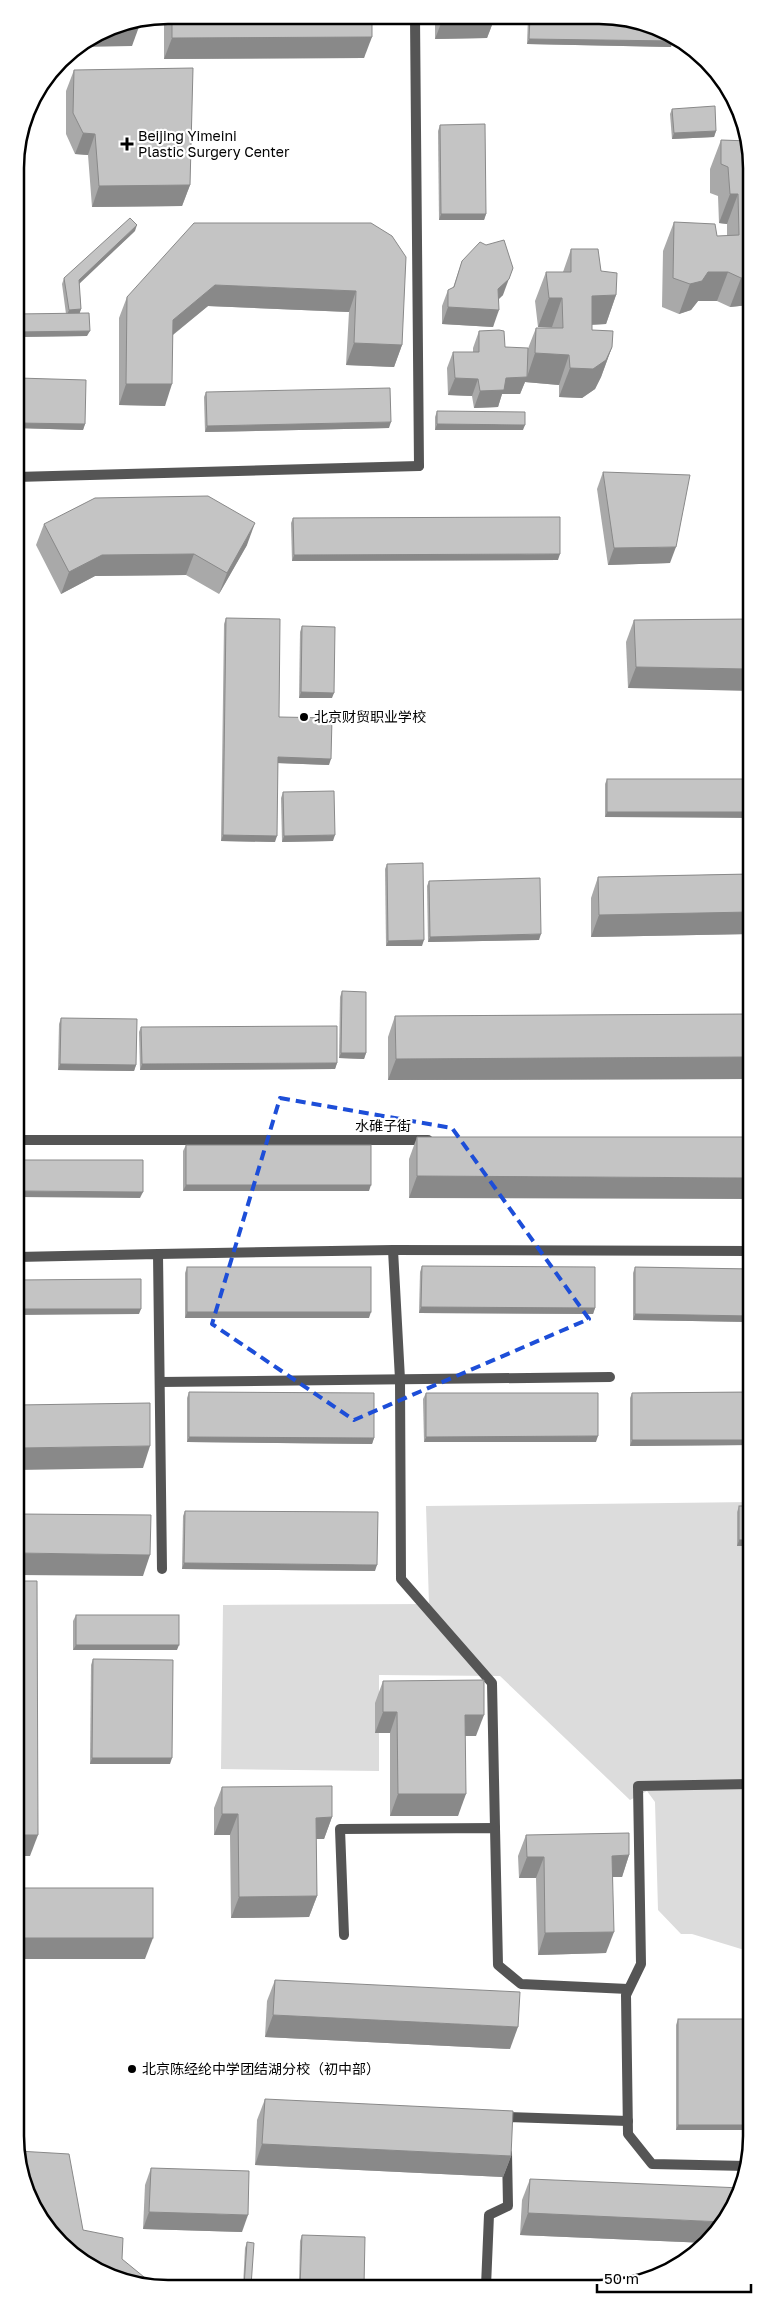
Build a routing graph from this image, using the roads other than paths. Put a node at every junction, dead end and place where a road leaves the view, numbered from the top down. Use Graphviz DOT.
graph roads {
  1 [pos="415,24"];
  2 [pos="24,476"];
  3 [pos="24,1140"];
  4 [pos="443,1140"];
  5 [pos="393,1250"];
  6 [pos="743,1250"];
  7 [pos="158,1254"];
  8 [pos="24,1257"];
  9 [pos="610,1377"];
  10 [pos="400,1379"];
  11 [pos="160,1382"];
  12 [pos="162,1569"];
  13 [pos="743,1784"];
  14 [pos="496,1828"];
  15 [pos="344,1936"];
  16 [pos="628,1989"];
  17 [pos="628,2122"];
  18 [pos="740,2166"];
  19 [pos="486,2280"];
  1 -- 2 [label="street"];
  3 -- 4 [label="street, 水碓子街"];
  5 -- 6 [label="street"];
  5 -- 7 [label="street"];
  5 -- 10 [label="street"];
  7 -- 8 [label="street"];
  7 -- 11 [label="street"];
  9 -- 10 [label="street"];
  10 -- 11 [label="street"];
  10 -- 14 [label="street"];
  11 -- 12 [label="street"];
  13 -- 16 [label="street"];
  14 -- 15 [label="street"];
  14 -- 16 [label="street"];
  16 -- 17 [label="street"];
  17 -- 18 [label="street"];
  17 -- 19 [label="street"];
}
